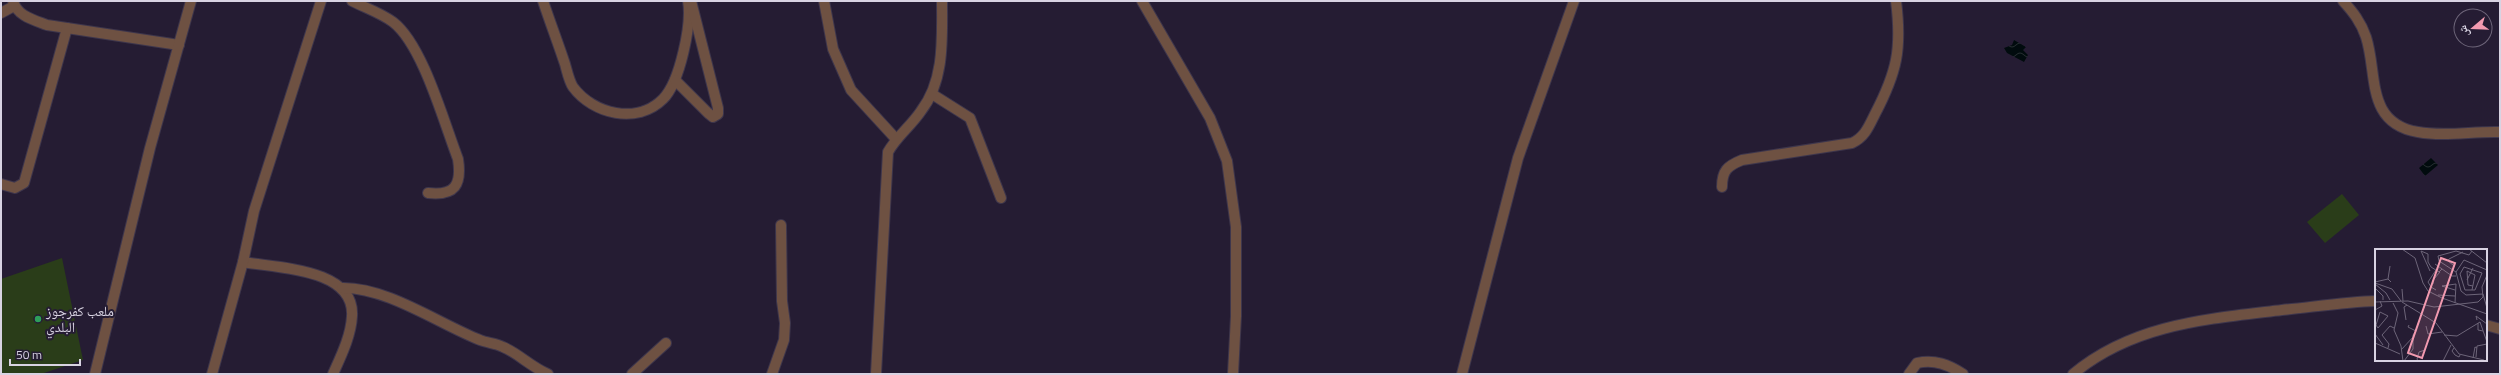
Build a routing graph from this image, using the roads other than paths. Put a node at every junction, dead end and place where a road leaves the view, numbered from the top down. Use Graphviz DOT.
graph roads {
  1 [pos="191,1"];
  2 [pos="321,1"];
  3 [pos="352,1"];
  4 [pos="543,1"];
  5 [pos="689,1"];
  6 [pos="824,1"];
  7 [pos="942,1"];
  8 [pos="1142,1"];
  9 [pos="1574,1"];
  10 [pos="1896,1"];
  11 [pos="2343,1"];
  12 [pos="14,3"];
  13 [pos="1,13"];
  14 [pos="67,28"];
  15 [pos="179,45"];
  16 [pos="675,80"];
  17 [pos="932,94"];
  18 [pos="2500,132"];
  19 [pos="896,139"];
  20 [pos="1,184"];
  21 [pos="1722,187"];
  22 [pos="428,193"];
  23 [pos="1001,198"];
  24 [pos="781,225"];
  25 [pos="243,262"];
  26 [pos="342,288"];
  27 [pos="2375,301"];
  28 [pos="2487,325"];
  29 [pos="2500,328"];
  30 [pos="666,342"];
  31 [pos="95,374"];
  32 [pos="212,374"];
  33 [pos="333,374"];
  34 [pos="548,374"];
  35 [pos="632,374"];
  36 [pos="772,374"];
  37 [pos="876,374"];
  38 [pos="1233,374"];
  39 [pos="1462,374"];
  40 [pos="1909,374"];
  41 [pos="1963,374"];
  42 [pos="2073,374"];
  1 -- 15 [label="street"];
  2 -- 25 [label="street"];
  3 -- 22 [label="street"];
  4 -- 16 [label="street"];
  5 -- 16 [label="street"];
  5 -- 16 [label="street"];
  6 -- 19 [label="street"];
  7 -- 17 [label="street"];
  8 -- 38 [label="street"];
  9 -- 39 [label="street"];
  10 -- 21 [label="street"];
  11 -- 18 [label="street"];
  12 -- 13 [label="street"];
  12 -- 14 [label="street"];
  14 -- 15 [label="street"];
  14 -- 20 [label="street"];
  15 -- 31 [label="street"];
  17 -- 19 [label="street"];
  17 -- 23 [label="street"];
  19 -- 37 [label="street"];
  24 -- 36 [label="street"];
  25 -- 26 [label="street"];
  25 -- 32 [label="street"];
  26 -- 33 [label="street"];
  26 -- 34 [label="street"];
  27 -- 42 [label="street"];
  28 -- 29 [label="street"];
  30 -- 35 [label="street"];
  40 -- 41 [label="street"];
}
